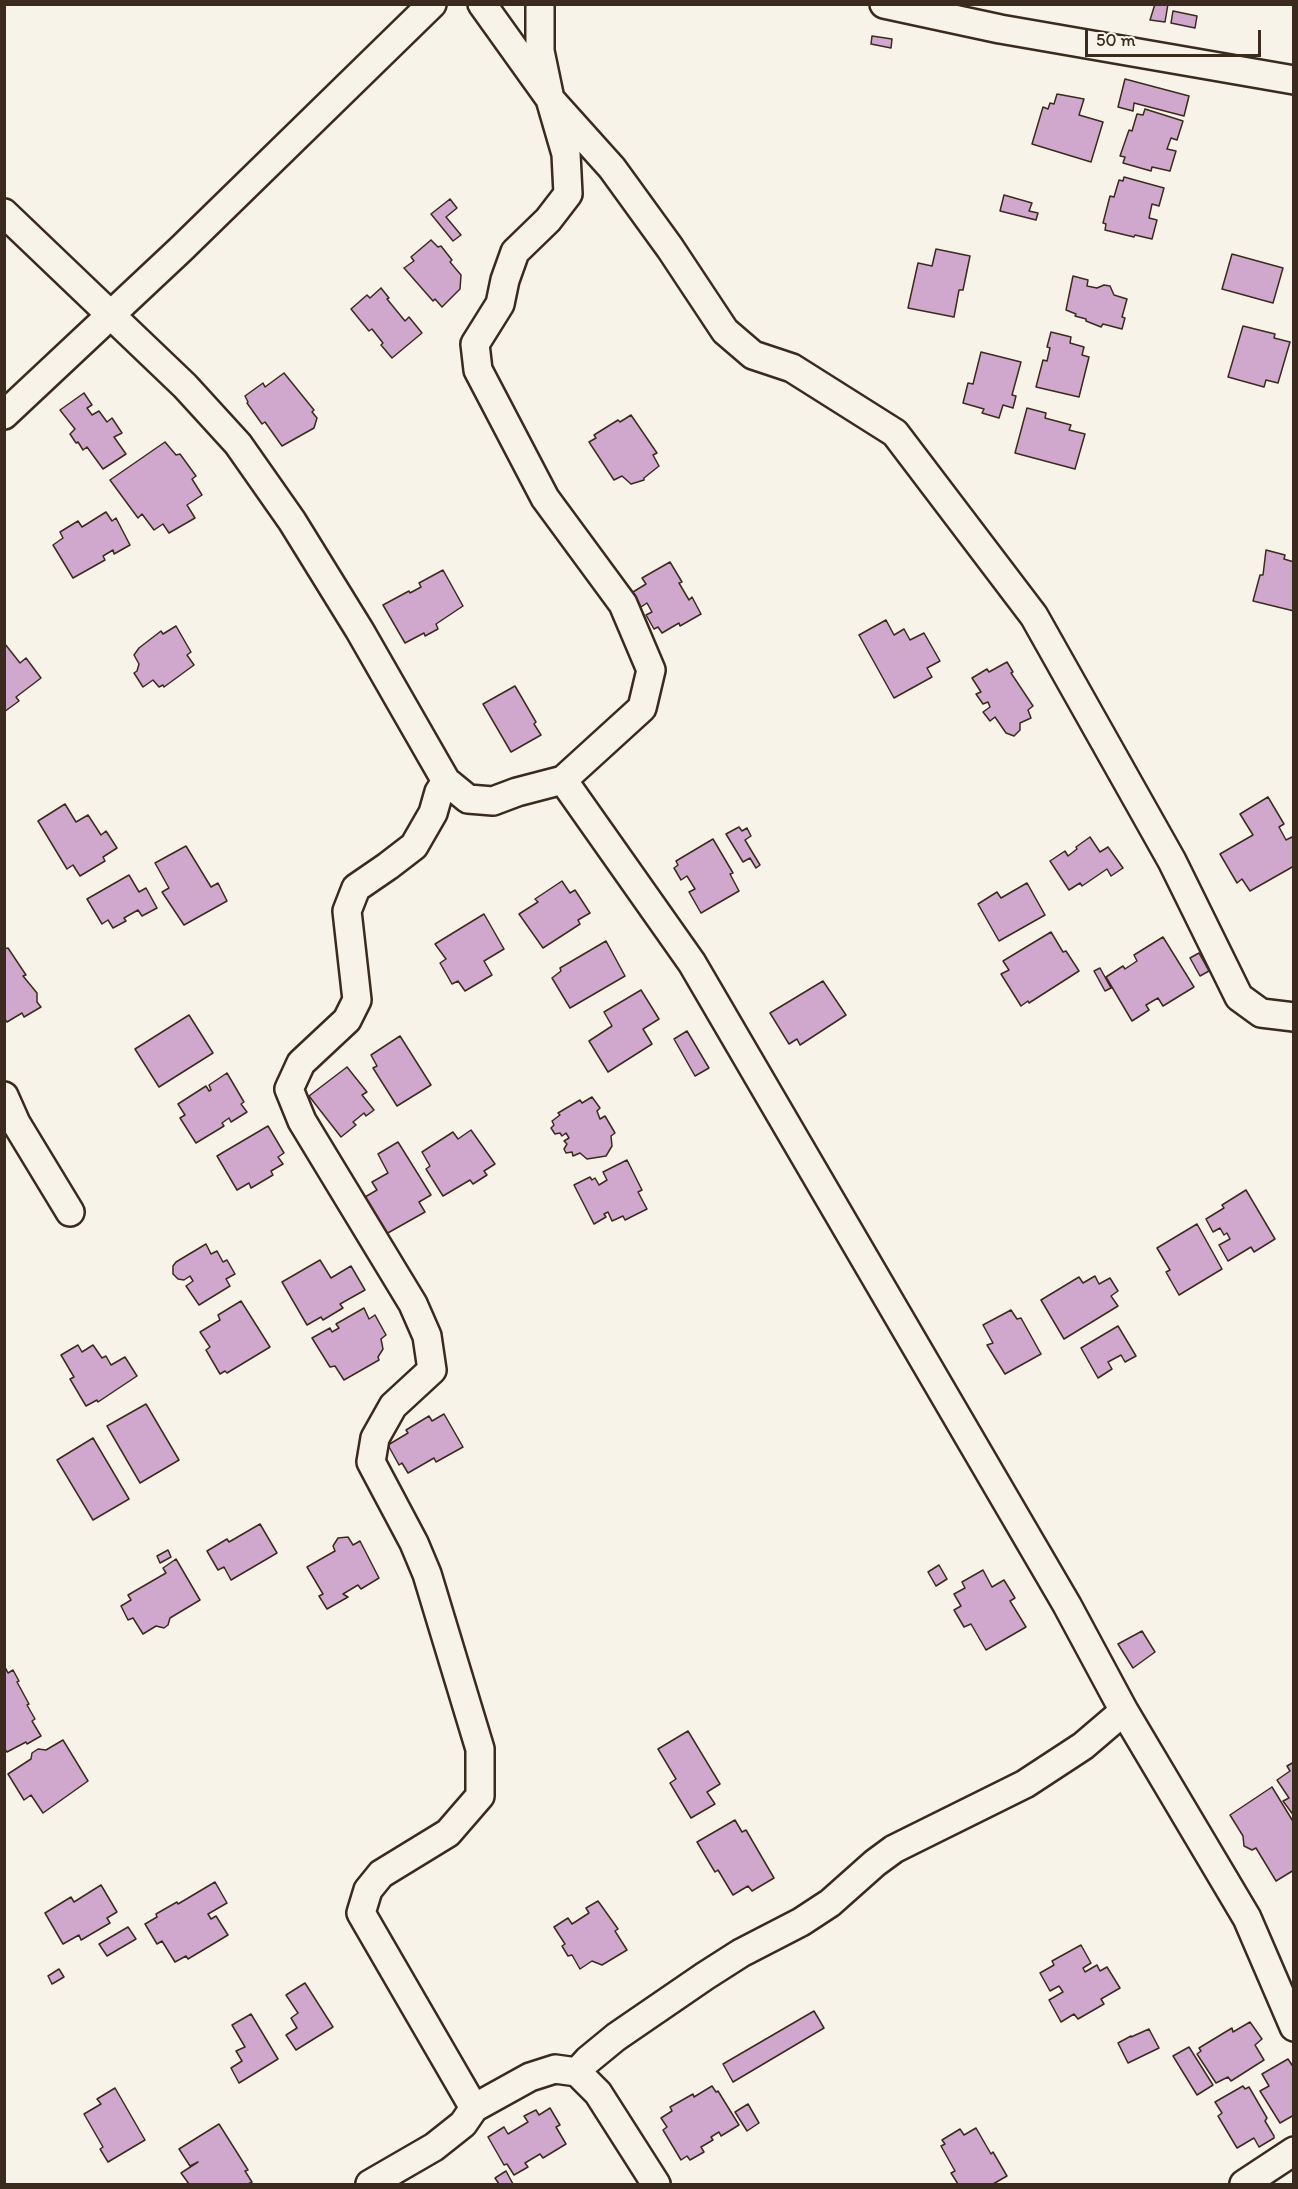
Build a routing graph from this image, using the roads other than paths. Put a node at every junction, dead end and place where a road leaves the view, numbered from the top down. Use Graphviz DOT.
graph roads {
  1 [pos="432,4"];
  2 [pos="482,4"];
  3 [pos="540,4"];
  4 [pos="884,4"];
  5 [pos="1293,80"];
  6 [pos="550,99"];
  7 [pos="4,213"];
  8 [pos="110,315"];
  9 [pos="4,415"];
  10 [pos="562,780"];
  11 [pos="446,782"];
  12 [pos="1293,1017"];
  13 [pos="4,1096"];
  14 [pos="70,1212"];
  15 [pos="1124,1711"];
  16 [pos="1293,2027"];
  17 [pos="577,2072"];
  18 [pos="474,2108"];
  19 [pos="1293,2151"];
  20 [pos="370,2184"];
  21 [pos="656,2184"];
  22 [pos="1244,2184"];
  1 -- 8 [label="street"];
  2 -- 6 [label="street"];
  3 -- 6 [label="street"];
  4 -- 5 [label="street"];
  6 -- 10 [label="street"];
  6 -- 12 [label="street"];
  7 -- 8 [label="street"];
  8 -- 9 [label="street"];
  8 -- 11 [label="street"];
  10 -- 11 [label="street"];
  10 -- 15 [label="street"];
  11 -- 18 [label="street"];
  13 -- 14 [label="street"];
  15 -- 16 [label="street"];
  15 -- 17 [label="street"];
  17 -- 18 [label="street"];
  17 -- 21 [label="street"];
  18 -- 20 [label="street"];
  19 -- 22 [label="street"];
}
